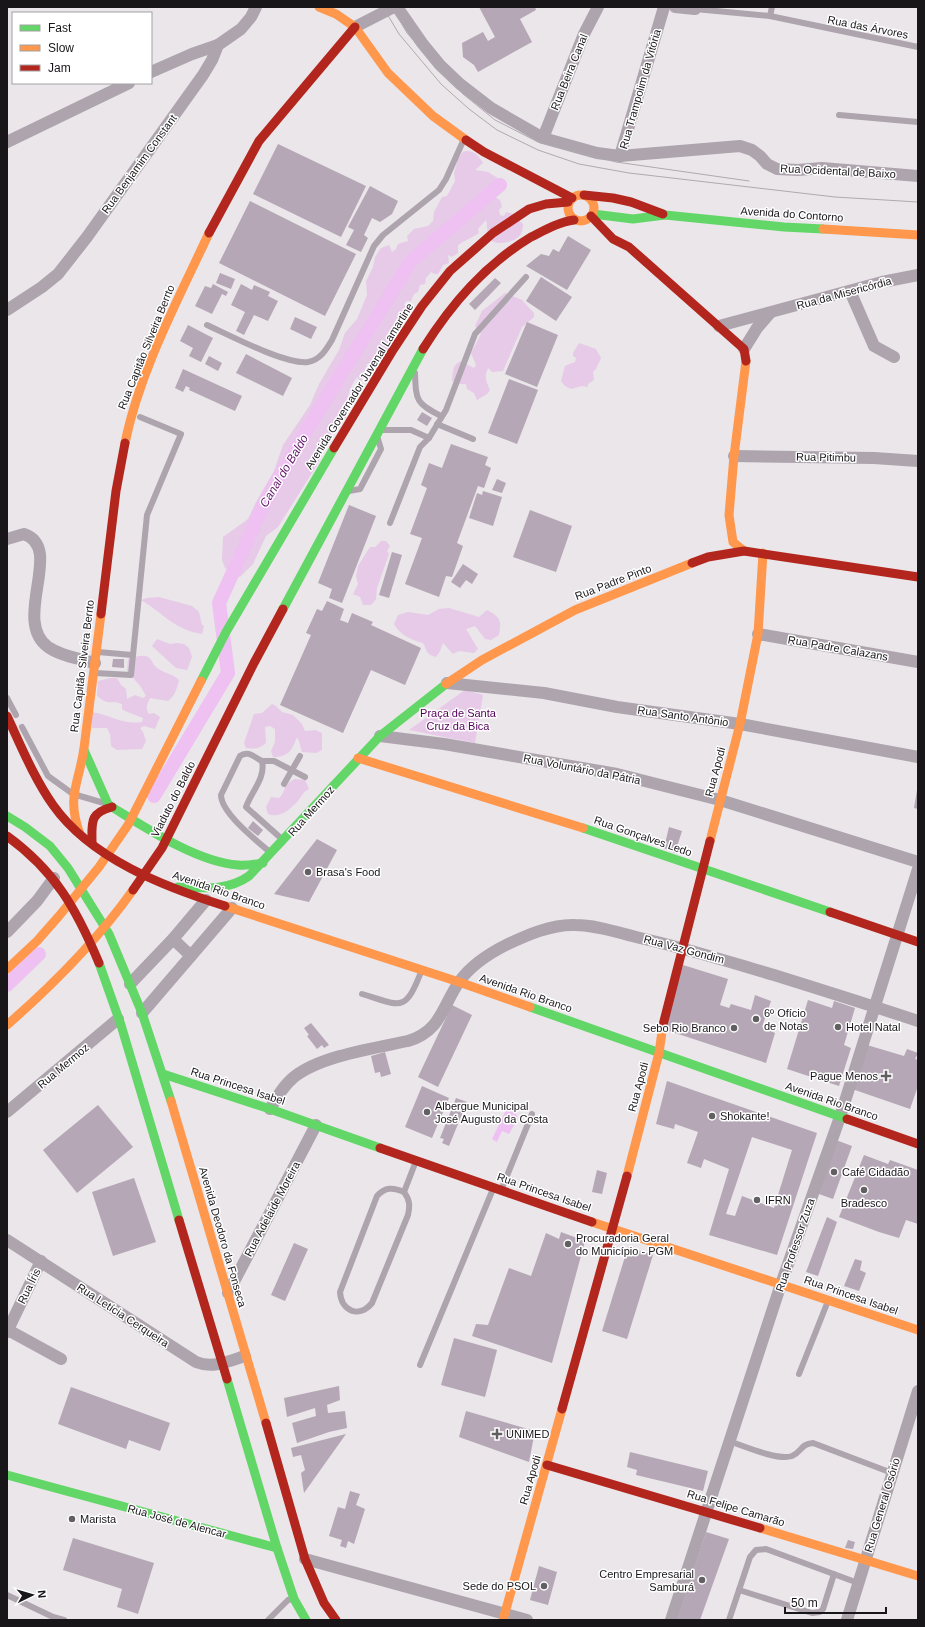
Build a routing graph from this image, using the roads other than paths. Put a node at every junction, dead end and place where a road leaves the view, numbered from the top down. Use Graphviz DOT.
graph roads {
  1 [pos="256,7"];
  2 [pos="319,7"];
  3 [pos="395,7"];
  4 [pos="598,7"];
  5 [pos="664,7"];
  6 [pos="675,7"];
  7 [pos="772,7"];
  8 [pos="695,8"];
  9 [pos="770,16"];
  10 [pos="356,27"];
  11 [pos="218,45"];
  12 [pos="918,47"];
  13 [pos="152,72"];
  14 [pos="127,84"];
  15 [pos="839,115"];
  16 [pos="918,122"];
  17 [pos="539,137"];
  18 [pos="464,139"];
  19 [pos="7,142"];
  20 [pos="620,156"];
  21 [pos="918,176"];
  22 [pos="584,195"];
  23 [pos="570,200"];
  24 [pos="592,215"];
  25 [pos="665,215"];
  26 [pos="633,219"];
  27 [pos="574,220"];
  28 [pos="918,235"];
  29 [pos="625,245"];
  30 [pos="918,275"];
  31 [pos="526,277"];
  32 [pos="850,290"];
  33 [pos="7,310"];
  34 [pos="770,313"];
  35 [pos="207,325"];
  36 [pos="719,326"];
  37 [pos="744,349"];
  38 [pos="894,357"];
  39 [pos="415,363"];
  40 [pos="441,416"];
  41 [pos="140,417"];
  42 [pos="437,424"];
  43 [pos="377,432"];
  44 [pos="429,438"];
  45 [pos="472,439"];
  46 [pos="734,456"];
  47 [pos="918,461"];
  48 [pos="390,523"];
  49 [pos="7,539"];
  50 [pos="744,551"];
  51 [pos="763,553"];
  52 [pos="918,577"];
  53 [pos="758,634"];
  54 [pos="132,655"];
  55 [pos="918,662"];
  56 [pos="95,663"];
  57 [pos="447,683"];
  58 [pos="7,698"];
  59 [pos="7,716"];
  60 [pos="740,724"];
  61 [pos="380,736"];
  62 [pos="84,750"];
  63 [pos="300,756"];
  64 [pos="918,757"];
  65 [pos="358,758"];
  66 [pos="262,761"];
  67 [pos="292,770"];
  68 [pos="305,777"];
  69 [pos="284,784"];
  70 [pos="74,794"];
  71 [pos="720,800"];
  72 [pos="110,806"];
  73 [pos="7,816"];
  74 [pos="80,834"];
  75 [pos="7,836"];
  76 [pos="284,841"];
  77 [pos="92,843"];
  78 [pos="272,854"];
  79 [pos="918,862"];
  80 [pos="263,863"];
  81 [pos="703,868"];
  82 [pos="918,869"];
  83 [pos="54,878"];
  84 [pos="170,887"];
  85 [pos="206,900"];
  86 [pos="232,908"];
  87 [pos="7,932"];
  88 [pos="897,935"];
  89 [pos="173,939"];
  90 [pos="918,942"];
  91 [pos="683,947"];
  92 [pos="191,956"];
  93 [pos="7,969"];
  94 [pos="421,970"];
  95 [pos="459,982"];
  96 [pos="130,984"];
  97 [pos="362,994"];
  98 [pos="874,1007"];
  99 [pos="142,1013"];
  100 [pos="118,1019"];
  101 [pos="918,1021"];
  102 [pos="7,1025"];
  103 [pos="660,1053"];
  104 [pos="163,1074"];
  105 [pos="270,1109"];
  106 [pos="7,1112"];
  107 [pos="532,1114"];
  108 [pos="840,1117"];
  109 [pos="316,1126"];
  110 [pos="918,1144"];
  111 [pos="416,1160"];
  112 [pos="498,1188"];
  113 [pos="404,1192"];
  114 [pos="613,1229"];
  115 [pos="7,1240"];
  116 [pos="41,1261"];
  117 [pos="781,1284"];
  118 [pos="228,1293"];
  119 [pos="828,1300"];
  120 [pos="918,1330"];
  121 [pos="7,1331"];
  122 [pos="245,1356"];
  123 [pos="61,1359"];
  124 [pos="222,1363"];
  125 [pos="420,1365"];
  126 [pos="799,1374"];
  127 [pos="918,1391"];
  128 [pos="729,1442"];
  129 [pos="547,1465"];
  130 [pos="278,1469"];
  131 [pos="255,1471"];
  132 [pos="892,1473"];
  133 [pos="7,1475"];
  134 [pos="706,1511"];
  135 [pos="277,1548"];
  136 [pos="305,1559"];
  137 [pos="865,1559"];
  138 [pos="834,1574"];
  139 [pos="918,1576"];
  140 [pos="858,1582"];
  141 [pos="739,1590"];
  142 [pos="7,1595"];
  143 [pos="294,1599"];
  144 [pos="504,1617"];
  145 [pos="64,1620"];
  146 [pos="268,1620"];
  147 [pos="306,1620"];
  148 [pos="336,1620"];
  149 [pos="527,1620"];
  150 [pos="671,1620"];
  151 [pos="729,1620"];
  152 [pos="847,1620"];
  1 -- 11 [label="street"];
  2 -- 10 [label="main road"];
  3 -- 10 [label="street"];
  3 -- 17 [label="street, Rua Trampolim da Vitória"];
  4 -- 17 [label="street, Rua Beira Canal"];
  5 -- 20 [label="street, Rua Trampolim da Vitória"];
  6 -- 8 [label="street"];
  7 -- 9 [label="lane"];
  8 -- 9 [label="lane, Rua das Árvores"];
  9 -- 12 [label="lane, Rua das Árvores"];
  10 -- 18 [label="main road"];
  10 -- 56 [label="main road, Rua Capitão Silveira Berrto"];
  11 -- 13 [label="street"];
  11 -- 33 [label="street, Rua Benjamim Constant"];
  14 -- 19 [label="street"];
  15 -- 16 [label="lane"];
  17 -- 20 [label="street, Rua Trampolim da Vitória"];
  18 -- 23 [label="main road"];
  18 -- 35 [label="lane"];
  20 -- 21 [label="street, Rua Ocidental de Baixo"];
  22 -- 23 [label="main road"];
  22 -- 24 [label="main road"];
  22 -- 25 [label="main road, Avenida do Contorno"];
  23 -- 27 [label="main road"];
  23 -- 93 [label="main road, Avenida Governador Juvenal Lamartine"];
  24 -- 26 [label="main road, Avenida do Contorno"];
  24 -- 27 [label="main road"];
  24 -- 29 [label="main road"];
  25 -- 26 [label="main road, Avenida do Contorno"];
  25 -- 28 [label="main road, Avenida do Contorno"];
  26 -- 29 [label="main road"];
  27 -- 39 [label="main road"];
  29 -- 36 [label="main road"];
  30 -- 32 [label="street, Rua da Misericórdia"];
  31 -- 40 [label="lane"];
  32 -- 34 [label="street, Rua da Misericórdia"];
  32 -- 38 [label="street"];
  34 -- 36 [label="street, Rua da Misericórdia"];
  34 -- 37 [label="street"];
  36 -- 37 [label="main road"];
  37 -- 46 [label="main road"];
  39 -- 40 [label="lane"];
  39 -- 43 [label="main road"];
  40 -- 42 [label="lane"];
  41 -- 54 [label="lane"];
  42 -- 44 [label="lane"];
  42 -- 45 [label="lane"];
  43 -- 44 [label="lane"];
  43 -- 102 [label="main road, Viaduto do Baldo"];
  44 -- 48 [label="lane"];
  46 -- 47 [label="street, Rua Pitimbu"];
  46 -- 50 [label="main road"];
  49 -- 56 [label="street"];
  50 -- 51 [label="main road, Rua Padre Pinto"];
  50 -- 57 [label="main road, Rua Padre Pinto"];
  51 -- 52 [label="main road, Rua Padre Pinto"];
  51 -- 53 [label="main road, Rua Apodi"];
  53 -- 55 [label="street, Rua Padre Calazans"];
  53 -- 60 [label="main road, Rua Apodi"];
  54 -- 56 [label="lane"];
  54 -- 56 [label="lane"];
  56 -- 62 [label="main road, Rua Capitão Silveira Berrto"];
  57 -- 60 [label="street, Rua Santo Antônio"];
  57 -- 61 [label="main road, Rua Padre Pinto"];
  58 -- 70 [label="lane"];
  59 -- 74 [label="main road, Avenida Rio Branco"];
  60 -- 64 [label="street, Rua Santo Antônio"];
  60 -- 71 [label="main road, Rua Apodi"];
  61 -- 65 [label="main road, Rua Padre Pinto"];
  61 -- 71 [label="street, Rua Voluntário da Pátria"];
  62 -- 70 [label="main road, Rua Capitão Silveira Berrto"];
  62 -- 72 [label="main road"];
  63 -- 67 [label="lane"];
  65 -- 76 [label="main road, Rua Mermoz"];
  65 -- 81 [label="main road, Rua Gonçalves Ledo"];
  66 -- 67 [label="lane"];
  66 -- 76 [label="lane"];
  66 -- 78 [label="lane"];
  67 -- 68 [label="lane"];
  67 -- 69 [label="lane"];
  70 -- 72 [label="lane"];
  70 -- 74 [label="main road, Rua Capitão Silveira Berrto"];
  71 -- 79 [label="street, Rua Voluntário da Pátria"];
  71 -- 81 [label="main road, Rua Apodi"];
  72 -- 77 [label="main road"];
  72 -- 80 [label="main road"];
  73 -- 96 [label="main road, Avenida Deodoro da Fonseca"];
  74 -- 77 [label="main road, Avenida Rio Branco"];
  75 -- 83 [label="main road"];
  76 -- 78 [label="main road, Rua Mermoz"];
  77 -- 84 [label="main road, Avenida Rio Branco"];
  78 -- 80 [label="main road, Rua Mermoz"];
  80 -- 84 [label="main road, Rua Mermoz"];
  81 -- 88 [label="main road, Rua Gonçalves Ledo"];
  81 -- 91 [label="main road, Rua Apodi"];
  82 -- 88 [label="street, Rua Professor Zuza"];
  83 -- 87 [label="street"];
  83 -- 100 [label="main road"];
  84 -- 85 [label="main road, Avenida Rio Branco"];
  85 -- 86 [label="main road, Avenida Rio Branco"];
  85 -- 89 [label="street"];
  86 -- 92 [label="street"];
  86 -- 94 [label="main road, Avenida Rio Branco"];
  88 -- 90 [label="main road, Rua Gonçalves Ledo"];
  88 -- 98 [label="street, Rua Professor Zuza"];
  89 -- 92 [label="street"];
  89 -- 96 [label="street"];
  91 -- 95 [label="street, Rua Vaz Gondim"];
  91 -- 98 [label="street, Rua Vaz Gondim"];
  91 -- 103 [label="main road, Rua Apodi"];
  92 -- 99 [label="street"];
  94 -- 95 [label="main road, Avenida Rio Branco"];
  94 -- 97 [label="lane"];
  95 -- 103 [label="main road, Avenida Rio Branco"];
  95 -- 105 [label="street, Rua Vaz Gondim"];
  96 -- 99 [label="main road, Avenida Deodoro da Fonseca"];
  98 -- 101 [label="street, Rua Vaz Gondim"];
  98 -- 108 [label="street, Rua Professor Zuza"];
  99 -- 104 [label="main road, Avenida Deodoro da Fonseca"];
  100 -- 106 [label="street, Rua Mermoz"];
  100 -- 124 [label="main road"];
  103 -- 108 [label="main road, Avenida Rio Branco"];
  103 -- 114 [label="main road, Rua Apodi"];
  104 -- 105 [label="main road, Rua Princesa Isabel"];
  104 -- 118 [label="main road, Avenida Deodoro da Fonseca"];
  105 -- 109 [label="main road, Rua Princesa Isabel"];
  107 -- 112 [label="lane"];
  108 -- 110 [label="main road, Avenida Rio Branco"];
  108 -- 117 [label="street, Rua Professor Zuza"];
  109 -- 111 [label="main road, Rua Princesa Isabel"];
  109 -- 118 [label="street, Rua Adelaide Moreira"];
  111 -- 112 [label="main road, Rua Princesa Isabel"];
  111 -- 113 [label="lane"];
  112 -- 114 [label="main road, Rua Princesa Isabel"];
  112 -- 125 [label="lane"];
  113 -- 113 [label="lane"];
  114 -- 117 [label="main road, Rua Princesa Isabel"];
  114 -- 129 [label="main road, Rua Apodi"];
  115 -- 116 [label="street, Rua Letícia Cerqueira"];
  116 -- 121 [label="street, Rua Íris"];
  116 -- 124 [label="street, Rua Letícia Cerqueira"];
  117 -- 119 [label="main road, Rua Princesa Isabel"];
  117 -- 128 [label="street, Rua Professor Zuza"];
  118 -- 122 [label="main road, Avenida Deodoro da Fonseca"];
  119 -- 120 [label="main road, Rua Princesa Isabel"];
  119 -- 126 [label="lane"];
  121 -- 123 [label="street"];
  122 -- 124 [label="street, Rua Letícia Cerqueira"];
  122 -- 130 [label="main road, Avenida Deodoro da Fonseca"];
  124 -- 131 [label="main road"];
  127 -- 132 [label="street, Rua General Osório"];
  128 -- 132 [label="lane"];
  128 -- 134 [label="street, Rua Professor Zuza"];
  129 -- 134 [label="main road, Rua Felipe Camarão"];
  129 -- 144 [label="main road, Rua Apodi"];
  130 -- 131 [label="main road"];
  130 -- 136 [label="main road, Avenida Deodoro da Fonseca"];
  131 -- 135 [label="main road"];
  132 -- 137 [label="street, Rua General Osório"];
  133 -- 135 [label="main road, Rua José de Alencar"];
  134 -- 137 [label="main road, Rua Felipe Camarão"];
  134 -- 150 [label="street, Rua Professor Zuza"];
  135 -- 143 [label="main road"];
  136 -- 144 [label="street"];
  136 -- 148 [label="main road, Avenida Deodoro da Fonseca"];
  137 -- 139 [label="main road, Rua Felipe Camarão"];
  137 -- 140 [label="street, Rua General Osório"];
  138 -- 140 [label="lane"];
  138 -- 141 [label="lane"];
  138 -- 141 [label="lane"];
  140 -- 152 [label="street, Rua General Osório"];
  141 -- 151 [label="lane"];
  142 -- 145 [label="lane"];
  143 -- 146 [label="lane"];
  143 -- 147 [label="main road"];
  144 -- 149 [label="street"];
}
